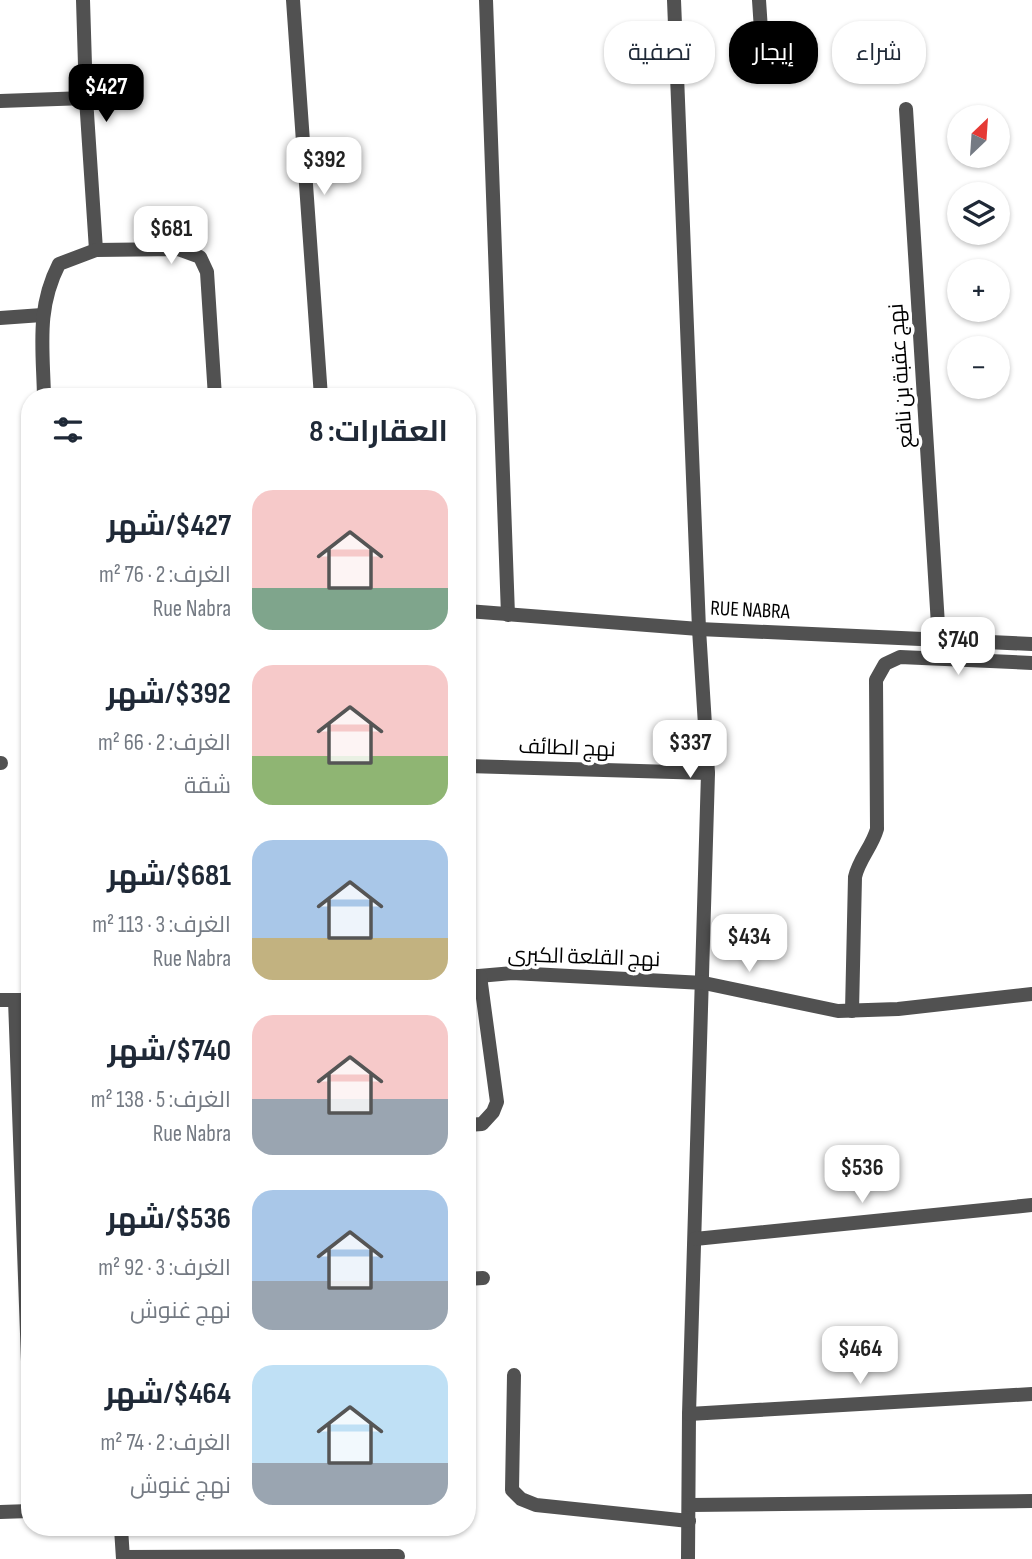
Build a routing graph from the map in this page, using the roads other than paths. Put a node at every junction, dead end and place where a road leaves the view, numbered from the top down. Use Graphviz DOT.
graph roads {
  1 [pos="83,0"];
  2 [pos="293,0"];
  3 [pos="486,0"];
  4 [pos="674,0"];
  5 [pos="759,0"];
  6 [pos="760,21"];
  7 [pos="86,98"];
  8 [pos="0,101"];
  9 [pos="906,109"];
  10 [pos="96,250"];
  11 [pos="42,315"];
  12 [pos="0,318"];
  13 [pos="44,388"];
  14 [pos="215,388"];
  15 [pos="320,388"];
  16 [pos="476,612"];
  17 [pos="508,615"];
  18 [pos="699,629"];
  19 [pos="939,641"];
  20 [pos="1032,644"];
  21 [pos="1032,663"];
  22 [pos="476,766"];
  23 [pos="708,773"];
  24 [pos="476,977"];
  25 [pos="704,983"];
  26 [pos="476,993"];
  27 [pos="1032,994"];
  28 [pos="15,1000"];
  29 [pos="852,1011"];
  30 [pos="21,1116"];
  31 [pos="476,1124"];
  32 [pos="1032,1205"];
  33 [pos="695,1239"];
  34 [pos="476,1278"];
  35 [pos="483,1278"];
  36 [pos="514,1375"];
  37 [pos="1032,1394"];
  38 [pos="689,1414"];
  39 [pos="1032,1501"];
  40 [pos="690,1505"];
  41 [pos="21,1511"];
  42 [pos="0,1512"];
  43 [pos="689,1521"];
  44 [pos="122,1536"];
  45 [pos="398,1556"];
  46 [pos="123,1558"];
  47 [pos="688,1559"];
  1 -- 7 [label="street"];
  2 -- 15 [label="street"];
  3 -- 17 [label="street"];
  4 -- 18 [label="street"];
  5 -- 6 [label="street"];
  7 -- 8 [label="street"];
  7 -- 10 [label="street"];
  9 -- 19 [label="street, نهج عقبة بن نافع"];
  10 -- 11 [label="street"];
  10 -- 14 [label="street"];
  11 -- 12 [label="street"];
  11 -- 13 [label="street"];
  16 -- 17 [label="street, RUE NABRA"];
  17 -- 18 [label="street, RUE NABRA"];
  18 -- 19 [label="street, RUE NABRA"];
  18 -- 23 [label="street"];
  19 -- 20 [label="street, RUE NABRA"];
  21 -- 29 [label="street"];
  22 -- 23 [label="street, نهج الطائف"];
  23 -- 25 [label="street"];
  24 -- 25 [label="street, نهج القلعة الكبرى"];
  25 -- 29 [label="street, نهج القلعة الكبرى"];
  25 -- 33 [label="street"];
  26 -- 31 [label="street"];
  27 -- 29 [label="street, نهج القلعة الكبرى"];
  28 -- 30 [label="street"];
  32 -- 33 [label="street"];
  33 -- 38 [label="street"];
  34 -- 35 [label="street"];
  36 -- 43 [label="street"];
  37 -- 38 [label="street"];
  38 -- 40 [label="street"];
  39 -- 40 [label="street"];
  40 -- 43 [label="street"];
  41 -- 42 [label="street"];
  43 -- 47 [label="street"];
  44 -- 46 [label="street"];
  45 -- 46 [label="street"];
}
